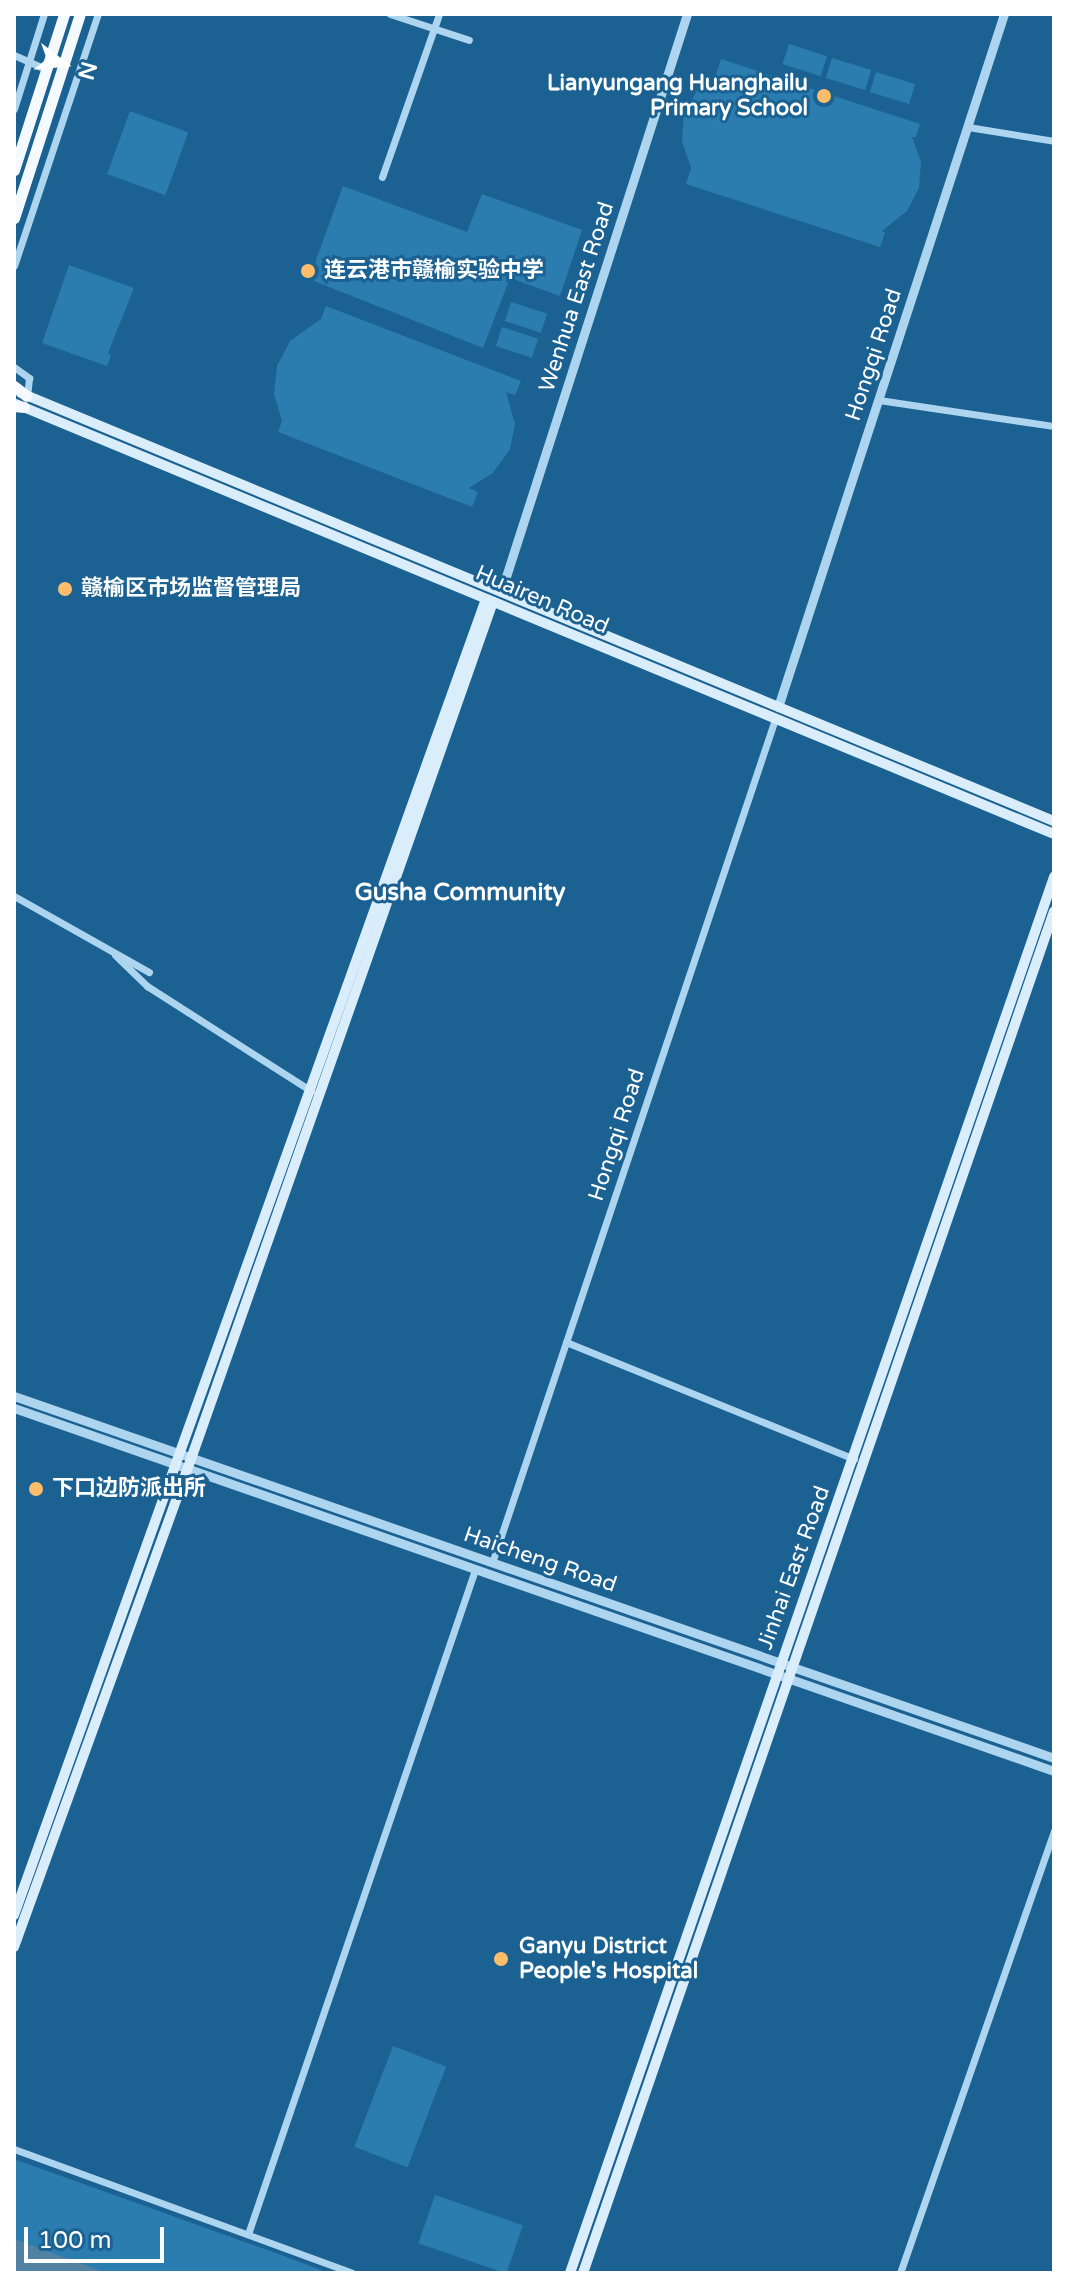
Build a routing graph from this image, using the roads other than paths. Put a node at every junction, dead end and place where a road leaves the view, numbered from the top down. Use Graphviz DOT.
graph roads {
  1 [pos="44,14"];
  2 [pos="64,14"];
  3 [pos="80,14"];
  4 [pos="98,14"];
  5 [pos="390,14"];
  6 [pos="439,14"];
  7 [pos="687,14"];
  8 [pos="1004,14"];
  9 [pos="434,29"];
  10 [pos="469,40"];
  11 [pos="14,55"];
  12 [pos="29,61"];
  13 [pos="46,69"];
  14 [pos="14,109"];
  15 [pos="968,127"];
  16 [pos="1054,141"];
  17 [pos="14,170"];
  18 [pos="382,177"];
  19 [pos="14,218"];
  20 [pos="14,266"];
  21 [pos="14,367"];
  22 [pos="14,388"];
  23 [pos="879,400"];
  24 [pos="20,403"];
  25 [pos="1054,426"];
  26 [pos="501,592"];
  27 [pos="489,600"];
  28 [pos="778,707"];
  29 [pos="775,719"];
  30 [pos="1054,821"];
  31 [pos="1054,834"];
  32 [pos="1054,877"];
  33 [pos="14,896"];
  34 [pos="1054,911"];
  35 [pos="115,955"];
  36 [pos="149,972"];
  37 [pos="311,1091"];
  38 [pos="566,1342"];
  39 [pos="14,1396"];
  40 [pos="14,1408"];
  41 [pos="854,1459"];
  42 [pos="184,1462"];
  43 [pos="492,1563"];
  44 [pos="475,1570"];
  45 [pos="784,1671"];
  46 [pos="1054,1758"];
  47 [pos="1054,1771"];
  48 [pos="1054,1831"];
  49 [pos="14,1915"];
  50 [pos="14,1947"];
  51 [pos="14,2149"];
  52 [pos="248,2234"];
  53 [pos="352,2273"];
  54 [pos="570,2273"];
  55 [pos="583,2273"];
  56 [pos="900,2273"];
  1 -- 12 [label="street"];
  2 -- 13 [label="main road"];
  3 -- 19 [label="main road"];
  4 -- 20 [label="street"];
  5 -- 9 [label="street"];
  6 -- 9 [label="street"];
  7 -- 26 [label="street, Wenhua East Road"];
  8 -- 15 [label="street, Hongqi Road"];
  9 -- 10 [label="street"];
  9 -- 18 [label="street"];
  11 -- 12 [label="street"];
  12 -- 13 [label="street"];
  12 -- 14 [label="street"];
  13 -- 17 [label="main road"];
  15 -- 16 [label="street"];
  15 -- 23 [label="street, Hongqi Road"];
  21 -- 24 [label="street"];
  22 -- 24 [label="main road"];
  23 -- 25 [label="street"];
  23 -- 28 [label="street, Hongqi Road"];
  24 -- 26 [label="main road, Huairen Road"];
  24 -- 27 [label="main road, Huairen Road"];
  26 -- 28 [label="main road, Huairen Road"];
  27 -- 29 [label="main road, Huairen Road"];
  27 -- 37 [label="main road"];
  27 -- 42 [label="main road"];
  28 -- 30 [label="main road, Huairen Road"];
  29 -- 31 [label="main road, Huairen Road"];
  29 -- 38 [label="street, Hongqi Road"];
  32 -- 41 [label="main road, Jinhai East Road"];
  33 -- 35 [label="street"];
  34 -- 45 [label="main road, Jinhai East Road"];
  35 -- 36 [label="street"];
  35 -- 37 [label="street"];
  37 -- 42 [label="main road"];
  38 -- 41 [label="street"];
  38 -- 43 [label="street, Hongqi Road"];
  39 -- 42 [label="street, Haicheng Road"];
  40 -- 42 [label="street, Haicheng Road"];
  41 -- 45 [label="main road, Jinhai East Road"];
  42 -- 43 [label="street, Haicheng Road"];
  42 -- 44 [label="street, Haicheng Road"];
  42 -- 49 [label="main road"];
  42 -- 50 [label="main road"];
  43 -- 45 [label="street, Haicheng Road"];
  44 -- 45 [label="street, Haicheng Road"];
  44 -- 52 [label="street"];
  45 -- 46 [label="street, Haicheng Road"];
  45 -- 47 [label="street, Haicheng Road"];
  45 -- 54 [label="main road, Jinhai East Road"];
  45 -- 55 [label="main road, Jinhai East Road"];
  48 -- 56 [label="street"];
  51 -- 52 [label="street"];
  52 -- 53 [label="street"];
}
